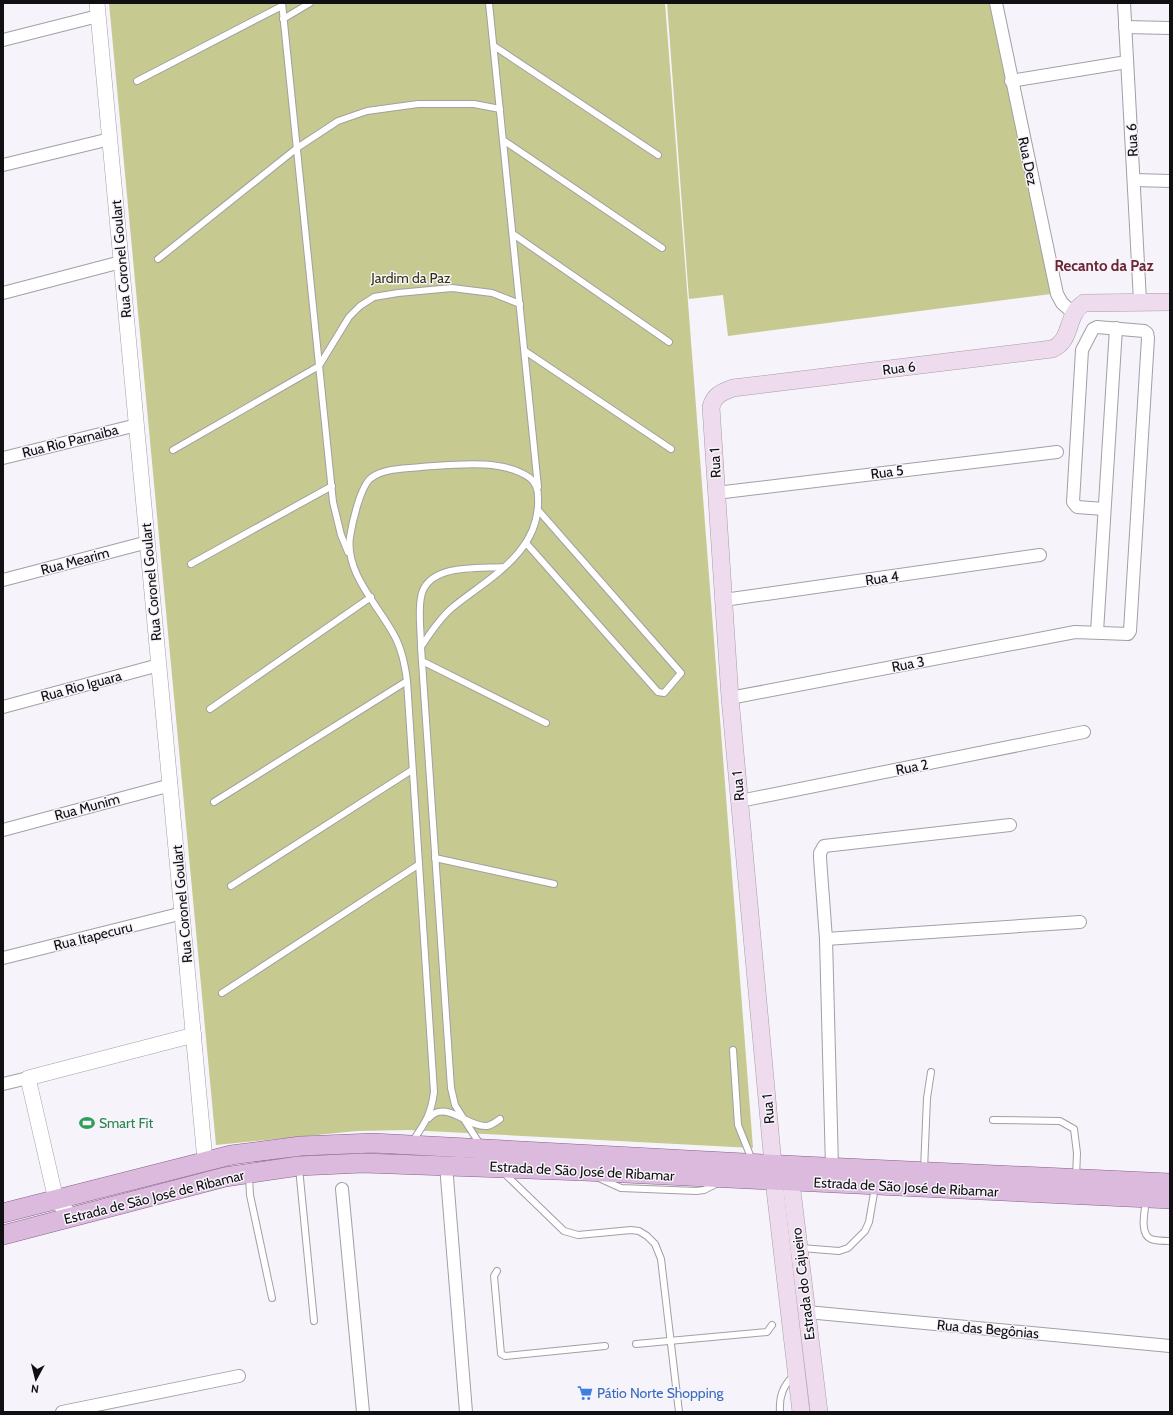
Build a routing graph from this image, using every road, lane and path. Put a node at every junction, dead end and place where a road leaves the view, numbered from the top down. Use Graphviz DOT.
graph roads {
  1 [pos="310,3"];
  2 [pos="489,3"];
  3 [pos="996,3"];
  4 [pos="1124,3"];
  5 [pos="282,5"];
  6 [pos="98,10"];
  7 [pos="283,19"];
  8 [pos="1125,27"];
  9 [pos="1170,28"];
  10 [pos="3,40"];
  11 [pos="494,46"];
  12 [pos="1127,62"];
  13 [pos="137,81"];
  14 [pos="1011,81"];
  15 [pos="500,109"];
  16 [pos="110,139"];
  17 [pos="503,140"];
  18 [pos="296,148"];
  19 [pos="658,155"];
  20 [pos="3,165"];
  21 [pos="1134,180"];
  22 [pos="1170,180"];
  23 [pos="513,234"];
  24 [pos="662,248"];
  25 [pos="158,259"];
  26 [pos="121,262"];
  27 [pos="3,293"];
  28 [pos="1140,301"];
  29 [pos="1170,302"];
  30 [pos="520,304"];
  31 [pos="1073,313"];
  32 [pos="1116,328"];
  33 [pos="669,342"];
  34 [pos="525,351"];
  35 [pos="319,366"];
  36 [pos="711,407"];
  37 [pos="137,425"];
  38 [pos="671,449"];
  39 [pos="173,450"];
  40 [pos="1057,452"];
  41 [pos="3,458"];
  42 [pos="332,486"];
  43 [pos="716,493"];
  44 [pos="538,496"];
  45 [pos="1104,509"];
  46 [pos="538,510"];
  47 [pos="148,542"];
  48 [pos="526,543"];
  49 [pos="1040,555"];
  50 [pos="351,561"];
  51 [pos="191,564"];
  52 [pos="506,567"];
  53 [pos="3,580"];
  54 [pos="371,598"];
  55 [pos="724,600"];
  56 [pos="1092,632"];
  57 [pos="421,647"];
  58 [pos="422,661"];
  59 [pos="159,665"];
  60 [pos="407,681"];
  61 [pos="730,698"];
  62 [pos="3,707"];
  63 [pos="210,709"];
  64 [pos="546,723"];
  65 [pos="1084,732"];
  66 [pos="412,770"];
  67 [pos="171,785"];
  68 [pos="740,801"];
  69 [pos="214,802"];
  70 [pos="1010,825"];
  71 [pos="3,830"];
  72 [pos="435,858"];
  73 [pos="418,865"];
  74 [pos="554,884"];
  75 [pos="231,886"];
  76 [pos="183,913"];
  77 [pos="1080,922"];
  78 [pos="826,939"];
  79 [pos="3,958"];
  80 [pos="222,993"];
  81 [pos="194,1035"];
  82 [pos="733,1050"];
  83 [pos="931,1072"];
  84 [pos="28,1078"];
  85 [pos="3,1084"];
  86 [pos="462,1118"];
  87 [pos="500,1119"];
  88 [pos="993,1120"];
  89 [pos="427,1121"];
  90 [pos="409,1145"];
  91 [pos="483,1149"];
  92 [pos="205,1160"];
  93 [pos="753,1164"];
  94 [pos="446,1165"];
  95 [pos="299,1166"];
  96 [pos="498,1167"];
  97 [pos="832,1167"];
  98 [pos="249,1172"];
  99 [pos="924,1172"];
  100 [pos="779,1176"];
  101 [pos="1076,1179"];
  102 [pos="1170,1183"];
  103 [pos="876,1186"];
  104 [pos="342,1189"];
  105 [pos="1146,1198"];
  106 [pos="1170,1199"];
  107 [pos="56,1200"];
  108 [pos="3,1214"];
  109 [pos="73,1218"];
  110 [pos="3,1235"];
  111 [pos="1170,1241"];
  112 [pos="799,1247"];
  113 [pos="498,1271"];
  114 [pos="272,1298"];
  115 [pos="807,1312"];
  116 [pos="314,1321"];
  117 [pos="772,1325"];
  118 [pos="670,1341"];
  119 [pos="636,1344"];
  120 [pos="605,1346"];
  121 [pos="1170,1346"];
  122 [pos="814,1370"];
  123 [pos="797,1372"];
  124 [pos="239,1376"];
  125 [pos="62,1412"];
  126 [pos="363,1412"];
  127 [pos="466,1412"];
  128 [pos="679,1412"];
  129 [pos="780,1412"];
  130 [pos="801,1412"];
  131 [pos="819,1412"];
  1 -- 7 [label="lane"];
  2 -- 11 [label="lane"];
  3 -- 14 [label="street, Rua Dez"];
  4 -- 8 [label="street, Rua 6"];
  5 -- 7 [label="lane"];
  5 -- 13 [label="lane"];
  6 -- 10 [label="street"];
  6 -- 16 [label="street, Rua Coronel Goulart"];
  7 -- 18 [label="lane"];
  8 -- 9 [label="street"];
  8 -- 12 [label="street, Rua 6"];
  11 -- 15 [label="lane"];
  11 -- 19 [label="lane"];
  12 -- 14 [label="street"];
  12 -- 21 [label="street, Rua 6"];
  14 -- 31 [label="street, Rua Dez"];
  15 -- 17 [label="lane"];
  15 -- 18 [label="lane"];
  16 -- 20 [label="street"];
  16 -- 26 [label="street, Rua Coronel Goulart"];
  17 -- 23 [label="lane"];
  17 -- 24 [label="lane"];
  18 -- 25 [label="lane"];
  18 -- 35 [label="lane"];
  21 -- 22 [label="street"];
  21 -- 28 [label="street, Rua 6"];
  23 -- 30 [label="lane"];
  23 -- 33 [label="lane"];
  26 -- 27 [label="street"];
  26 -- 37 [label="street, Rua Coronel Goulart"];
  28 -- 29 [label="main road"];
  28 -- 31 [label="main road"];
  30 -- 34 [label="lane"];
  30 -- 35 [label="lane"];
  31 -- 36 [label="main road, Rua 6"];
  32 -- 45 [label="street"];
  32 -- 45 [label="street"];
  32 -- 56 [label="street, Rua 3"];
  34 -- 38 [label="lane"];
  34 -- 44 [label="lane"];
  35 -- 39 [label="lane"];
  35 -- 42 [label="lane"];
  36 -- 43 [label="main road, Rua 1"];
  37 -- 41 [label="street, Rua Rio Parnaiba"];
  37 -- 47 [label="street, Rua Coronel Goulart"];
  40 -- 43 [label="street, Rua 5"];
  42 -- 50 [label="lane"];
  42 -- 51 [label="lane"];
  43 -- 55 [label="main road, Rua 1"];
  44 -- 46 [label="lane"];
  44 -- 50 [label="lane"];
  45 -- 56 [label="street"];
  46 -- 48 [label="lane"];
  46 -- 48 [label="lane"];
  47 -- 53 [label="street, Rua Mearim"];
  47 -- 59 [label="street, Rua Coronel Goulart"];
  48 -- 52 [label="lane"];
  49 -- 55 [label="street, Rua 4"];
  50 -- 54 [label="lane"];
  52 -- 57 [label="lane"];
  52 -- 57 [label="lane"];
  54 -- 60 [label="lane"];
  54 -- 63 [label="lane"];
  55 -- 61 [label="main road, Rua 1"];
  56 -- 61 [label="street, Rua 3"];
  57 -- 58 [label="lane"];
  58 -- 64 [label="lane"];
  58 -- 72 [label="lane"];
  59 -- 62 [label="street, Rua Rio Iguara"];
  59 -- 67 [label="street, Rua Coronel Goulart"];
  60 -- 66 [label="lane"];
  60 -- 69 [label="lane"];
  61 -- 68 [label="main road, Rua 1"];
  65 -- 68 [label="street, Rua 2"];
  66 -- 73 [label="lane"];
  66 -- 75 [label="lane"];
  67 -- 71 [label="street, Rua Munim"];
  67 -- 76 [label="street, Rua Coronel Goulart"];
  68 -- 100 [label="main road, Rua 1"];
  70 -- 78 [label="street"];
  72 -- 74 [label="lane"];
  72 -- 86 [label="lane"];
  73 -- 80 [label="lane"];
  73 -- 89 [label="lane"];
  76 -- 79 [label="street, Rua Itapecuru"];
  76 -- 81 [label="street, Rua Coronel Goulart"];
  77 -- 78 [label="street"];
  78 -- 97 [label="street"];
  81 -- 84 [label="street"];
  81 -- 92 [label="street, Rua Coronel Goulart"];
  82 -- 93 [label="lane"];
  83 -- 99 [label="lane"];
  84 -- 85 [label="street"];
  84 -- 107 [label="street"];
  86 -- 87 [label="lane"];
  86 -- 89 [label="lane"];
  86 -- 91 [label="lane"];
  88 -- 101 [label="lane"];
  89 -- 90 [label="lane"];
  90 -- 91 [label="main road, Estrada de São José de Ribamar"];
  90 -- 92 [label="main road, Estrada de São José de Ribamar"];
  91 -- 93 [label="main road, Estrada de São José de Ribamar"];
  92 -- 107 [label="main road, Estrada de São José de Ribamar"];
  93 -- 100 [label="main road, Estrada de São José de Ribamar"];
  94 -- 95 [label="main road, Estrada de São José de Ribamar"];
  94 -- 96 [label="main road, Estrada de São José de Ribamar"];
  94 -- 127 [label="street"];
  95 -- 98 [label="main road, Estrada de São José de Ribamar"];
  95 -- 116 [label="lane"];
  96 -- 100 [label="main road, Estrada de São José de Ribamar"];
  96 -- 118 [label="lane"];
  97 -- 99 [label="main road, Estrada de São José de Ribamar"];
  97 -- 100 [label="main road, Estrada de São José de Ribamar"];
  98 -- 109 [label="main road, Estrada de São José de Ribamar"];
  98 -- 114 [label="lane"];
  99 -- 101 [label="main road, Estrada de São José de Ribamar"];
  100 -- 103 [label="main road, Estrada de São José de Ribamar"];
  100 -- 112 [label="main road, Estrada do Cajueiro"];
  100 -- 123 [label="main road, Estrada do Cajueiro"];
  101 -- 102 [label="main road, Estrada de São José de Ribamar"];
  103 -- 105 [label="main road, Estrada de São José de Ribamar"];
  103 -- 112 [label="lane"];
  104 -- 126 [label="street"];
  105 -- 106 [label="main road, Estrada de São José de Ribamar"];
  105 -- 111 [label="lane"];
  107 -- 108 [label="main road, Estrada de São José de Ribamar"];
  107 -- 109 [label="street"];
  109 -- 110 [label="main road, Estrada de São José de Ribamar"];
  112 -- 115 [label="main road, Estrada do Cajueiro"];
  113 -- 120 [label="lane"];
  115 -- 121 [label="street, Rua das Begônias"];
  115 -- 122 [label="main road, Estrada do Cajueiro"];
  117 -- 118 [label="lane"];
  118 -- 119 [label="lane"];
  118 -- 128 [label="lane"];
  122 -- 123 [label="main road"];
  122 -- 131 [label="main road, Estrada do Cajueiro"];
  123 -- 129 [label="lane"];
  123 -- 130 [label="main road, Estrada do Cajueiro"];
  124 -- 125 [label="street"];
}
